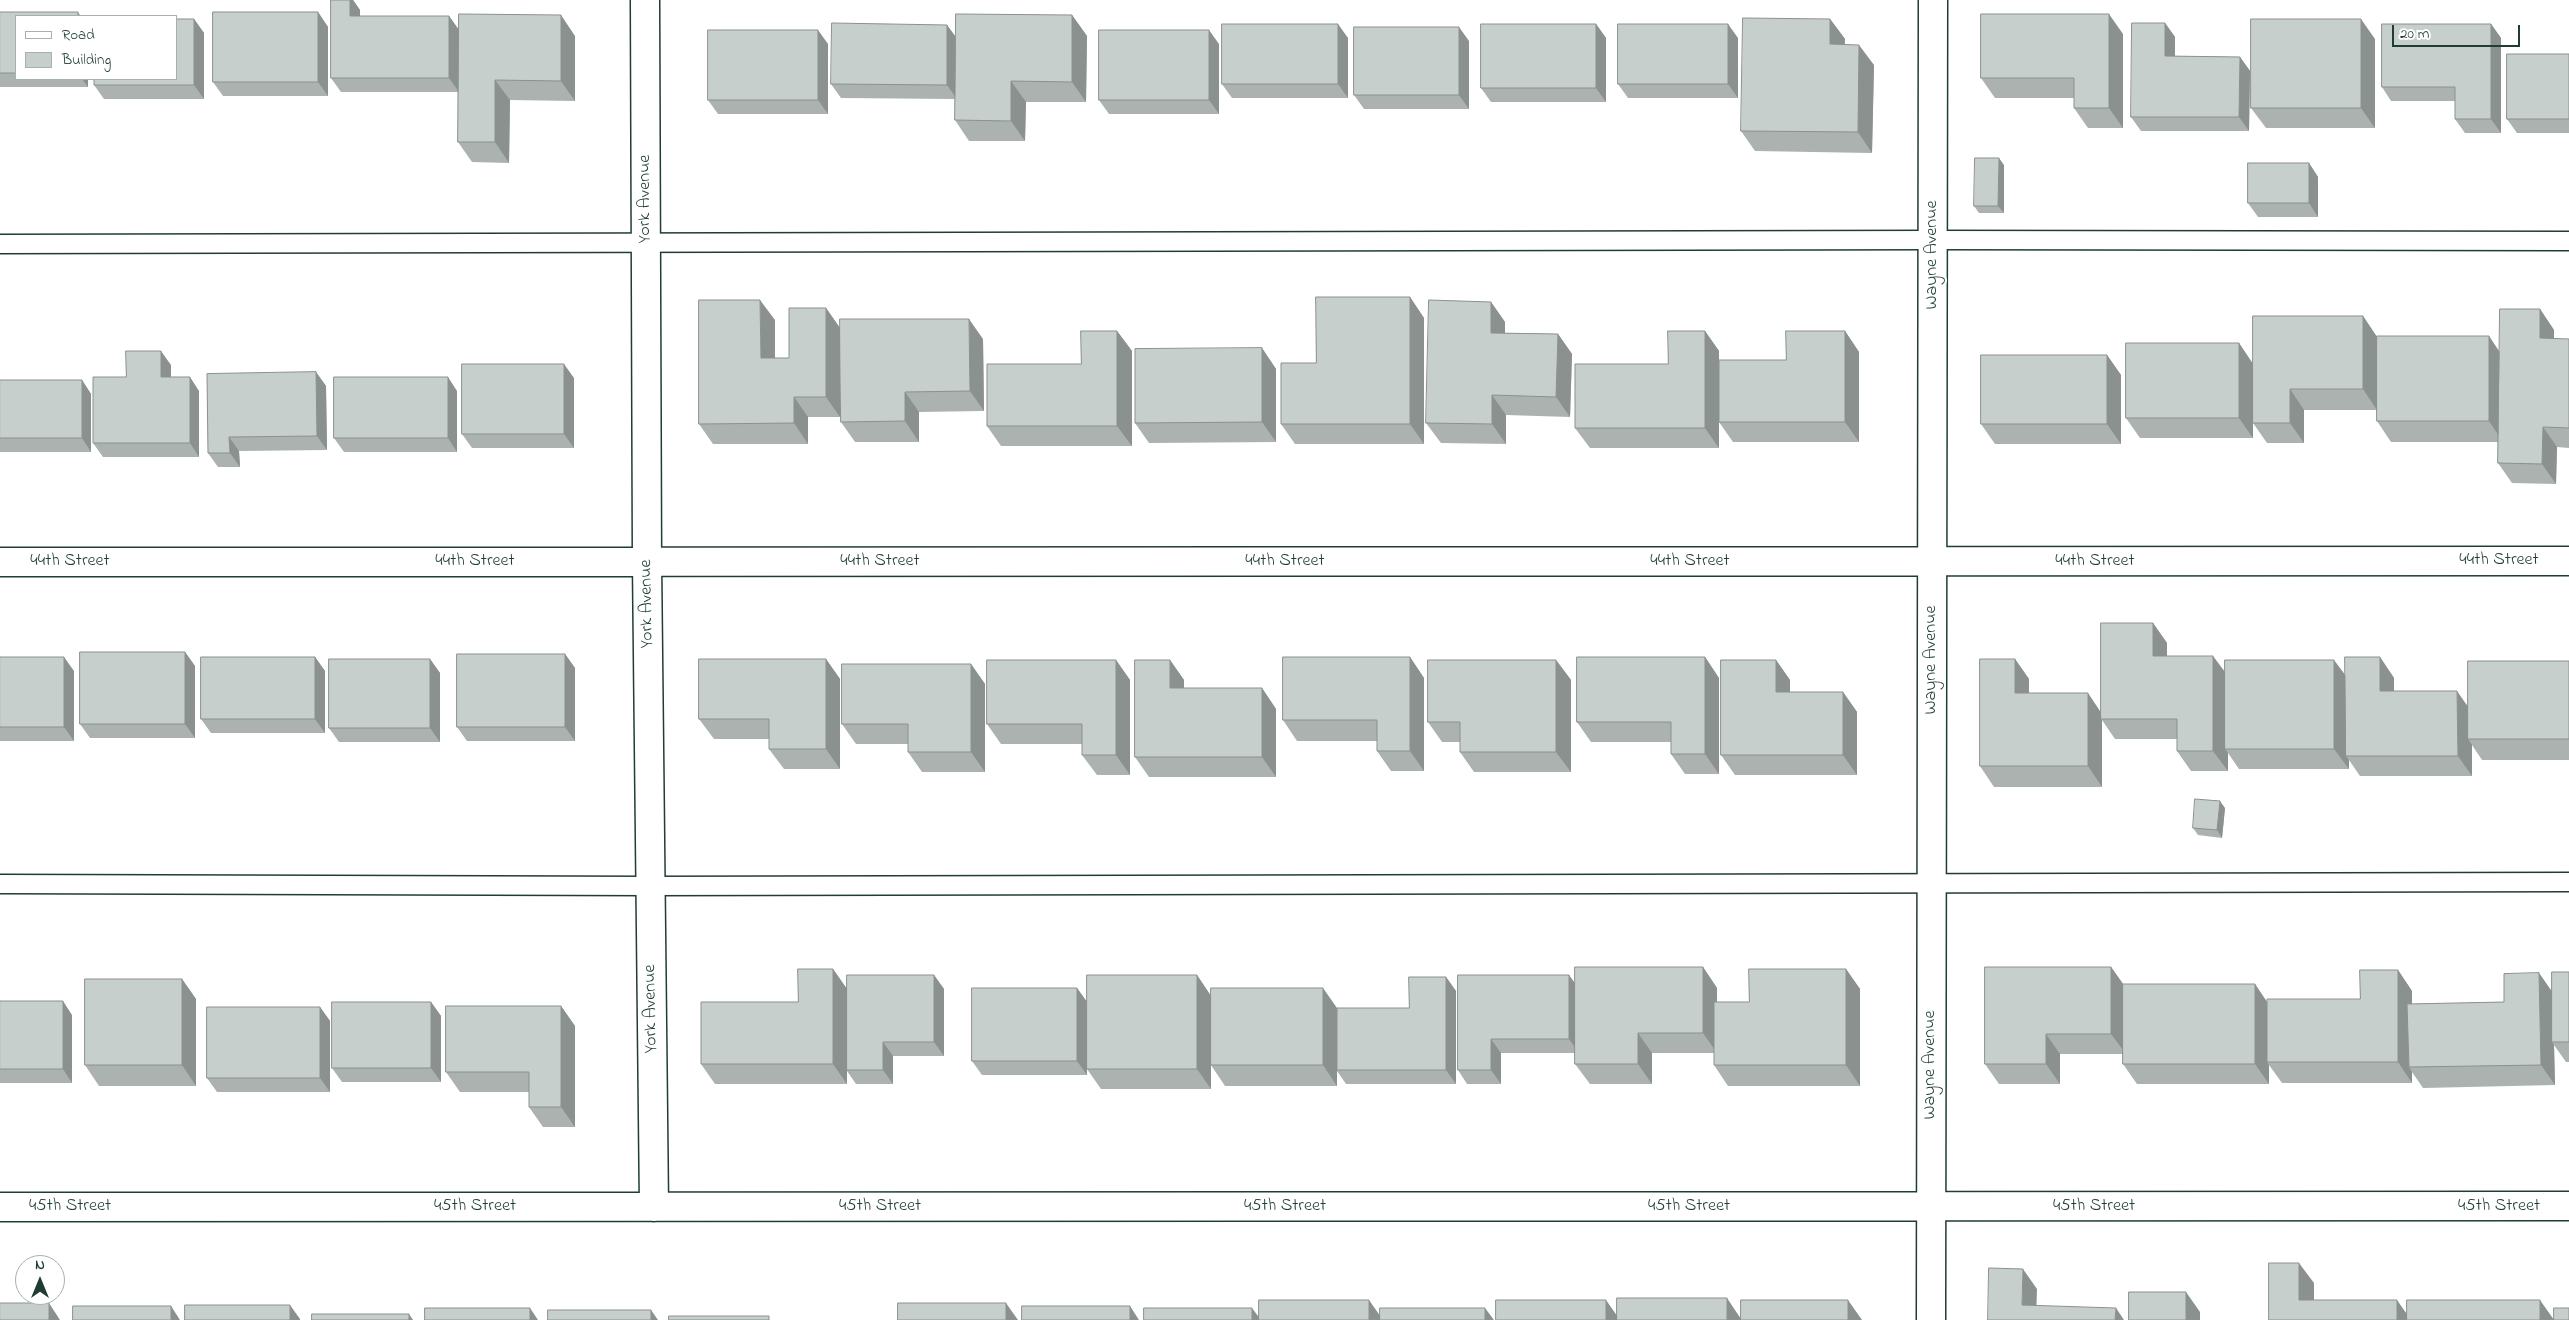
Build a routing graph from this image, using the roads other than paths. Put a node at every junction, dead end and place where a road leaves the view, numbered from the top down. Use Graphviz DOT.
graph roads {
  1 [pos="645,0"];
  2 [pos="1933,0"];
  3 [pos="1933,240"];
  4 [pos="646,242"];
  5 [pos="2569,242"];
  6 [pos="0,244"];
  7 [pos="2569,561"];
  8 [pos="0,562"];
  9 [pos="647,562"];
  10 [pos="1932,562"];
  11 [pos="1931,882"];
  12 [pos="2569,882"];
  13 [pos="0,884"];
  14 [pos="651,886"];
  15 [pos="2569,1206"];
  16 [pos="0,1207"];
  17 [pos="654,1207"];
  18 [pos="1930,1207"];
  19 [pos="1930,1320"];
  1 -- 4 [label="street, York Avenue"];
  2 -- 3 [label="street, Wayne Avenue"];
  3 -- 4 [label="lane"];
  3 -- 5 [label="lane"];
  3 -- 10 [label="street, Wayne Avenue"];
  4 -- 6 [label="lane"];
  4 -- 9 [label="street, York Avenue"];
  7 -- 10 [label="street, 44th Street"];
  8 -- 9 [label="street, 44th Street"];
  9 -- 10 [label="street, 44th Street"];
  9 -- 14 [label="street, York Avenue"];
  10 -- 11 [label="street, Wayne Avenue"];
  11 -- 12 [label="lane"];
  11 -- 14 [label="lane"];
  11 -- 18 [label="street, Wayne Avenue"];
  13 -- 14 [label="lane"];
  14 -- 17 [label="street, York Avenue"];
  15 -- 18 [label="street, 45th Street"];
  16 -- 17 [label="street, 45th Street"];
  17 -- 18 [label="street, 45th Street"];
  18 -- 19 [label="street, Wayne Avenue"];
}
